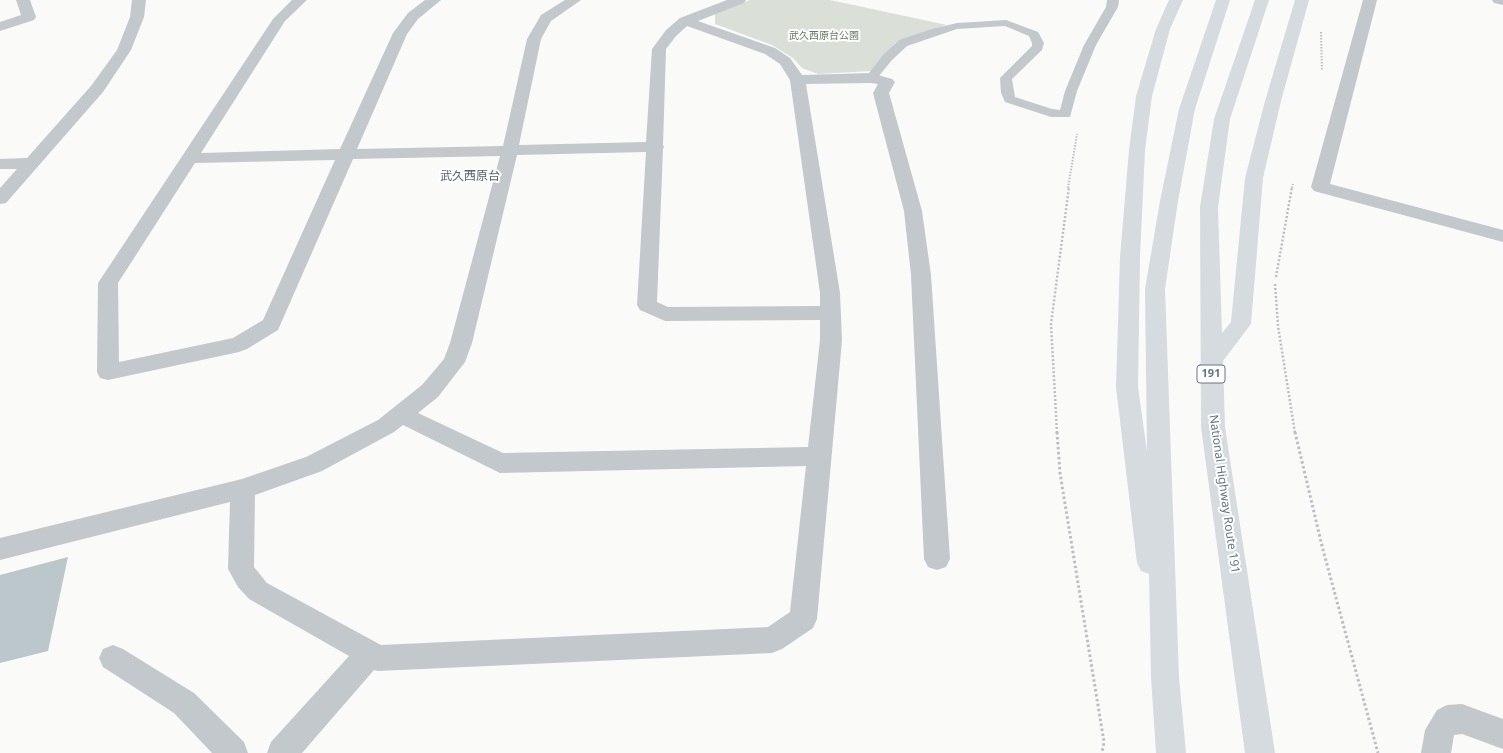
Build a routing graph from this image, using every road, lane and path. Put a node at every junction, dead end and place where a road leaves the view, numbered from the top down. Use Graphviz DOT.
graph roads {
  1 [pos="23,0"];
  2 [pos="139,0"];
  3 [pos="300,0"];
  4 [pos="434,0"];
  5 [pos="739,0"];
  6 [pos="1113,0"];
  7 [pos="1176,0"];
  8 [pos="1223,0"];
  9 [pos="1262,0"];
  10 [pos="1302,0"];
  11 [pos="1370,0"];
  12 [pos="1499,0"];
  13 [pos="570,1"];
  14 [pos="1503,1"];
  15 [pos="685,21"];
  16 [pos="0,27"];
  17 [pos="1320,30"];
  18 [pos="1322,74"];
  19 [pos="871,78"];
  20 [pos="798,80"];
  21 [pos="1078,131"];
  22 [pos="656,147"];
  23 [pos="510,150"];
  24 [pos="348,154"];
  25 [pos="191,158"];
  26 [pos="32,163"];
  27 [pos="0,164"];
  28 [pos="1293,182"];
  29 [pos="0,199"];
  30 [pos="1503,236"];
  31 [pos="831,313"];
  32 [pos="1211,361"];
  33 [pos="402,415"];
  34 [pos="819,456"];
  35 [pos="243,489"];
  36 [pos="0,549"];
  37 [pos="937,558"];
  38 [pos="369,654"];
  39 [pos="114,658"];
  40 [pos="1165,677"];
  41 [pos="1503,734"];
  42 [pos="233,753"];
  43 [pos="282,753"];
  44 [pos="1102,753"];
  45 [pos="1171,753"];
  46 [pos="1260,753"];
  47 [pos="1378,753"];
  48 [pos="1436,753"];
  1 -- 16 [label="street"];
  2 -- 26 [label="street"];
  3 -- 25 [label="street"];
  4 -- 24 [label="street"];
  5 -- 15 [label="street"];
  6 -- 19 [label="lane"];
  7 -- 40 [label="highway"];
  8 -- 40 [label="highway"];
  9 -- 32 [label="highway, National Highway Route 191 / 191"];
  10 -- 32 [label="highway"];
  11 -- 30 [label="street"];
  12 -- 14 [label="street"];
  13 -- 23 [label="street"];
  15 -- 20 [label="street"];
  15 -- 22 [label="street"];
  17 -- 18 [label="path"];
  19 -- 20 [label="street"];
  19 -- 37 [label="street"];
  20 -- 31 [label="street"];
  21 -- 44 [label="path"];
  22 -- 23 [label="street"];
  22 -- 31 [label="street"];
  23 -- 24 [label="street"];
  23 -- 33 [label="street"];
  24 -- 25 [label="street"];
  24 -- 25 [label="street"];
  26 -- 27 [label="street"];
  26 -- 29 [label="street"];
  28 -- 47 [label="path"];
  31 -- 34 [label="street"];
  32 -- 46 [label="highway, National Highway Route 191 / 191"];
  33 -- 34 [label="street"];
  33 -- 35 [label="street"];
  34 -- 38 [label="street"];
  35 -- 36 [label="street"];
  35 -- 38 [label="street"];
  38 -- 43 [label="street"];
  39 -- 42 [label="street"];
  40 -- 45 [label="highway"];
  41 -- 48 [label="street"];
}
